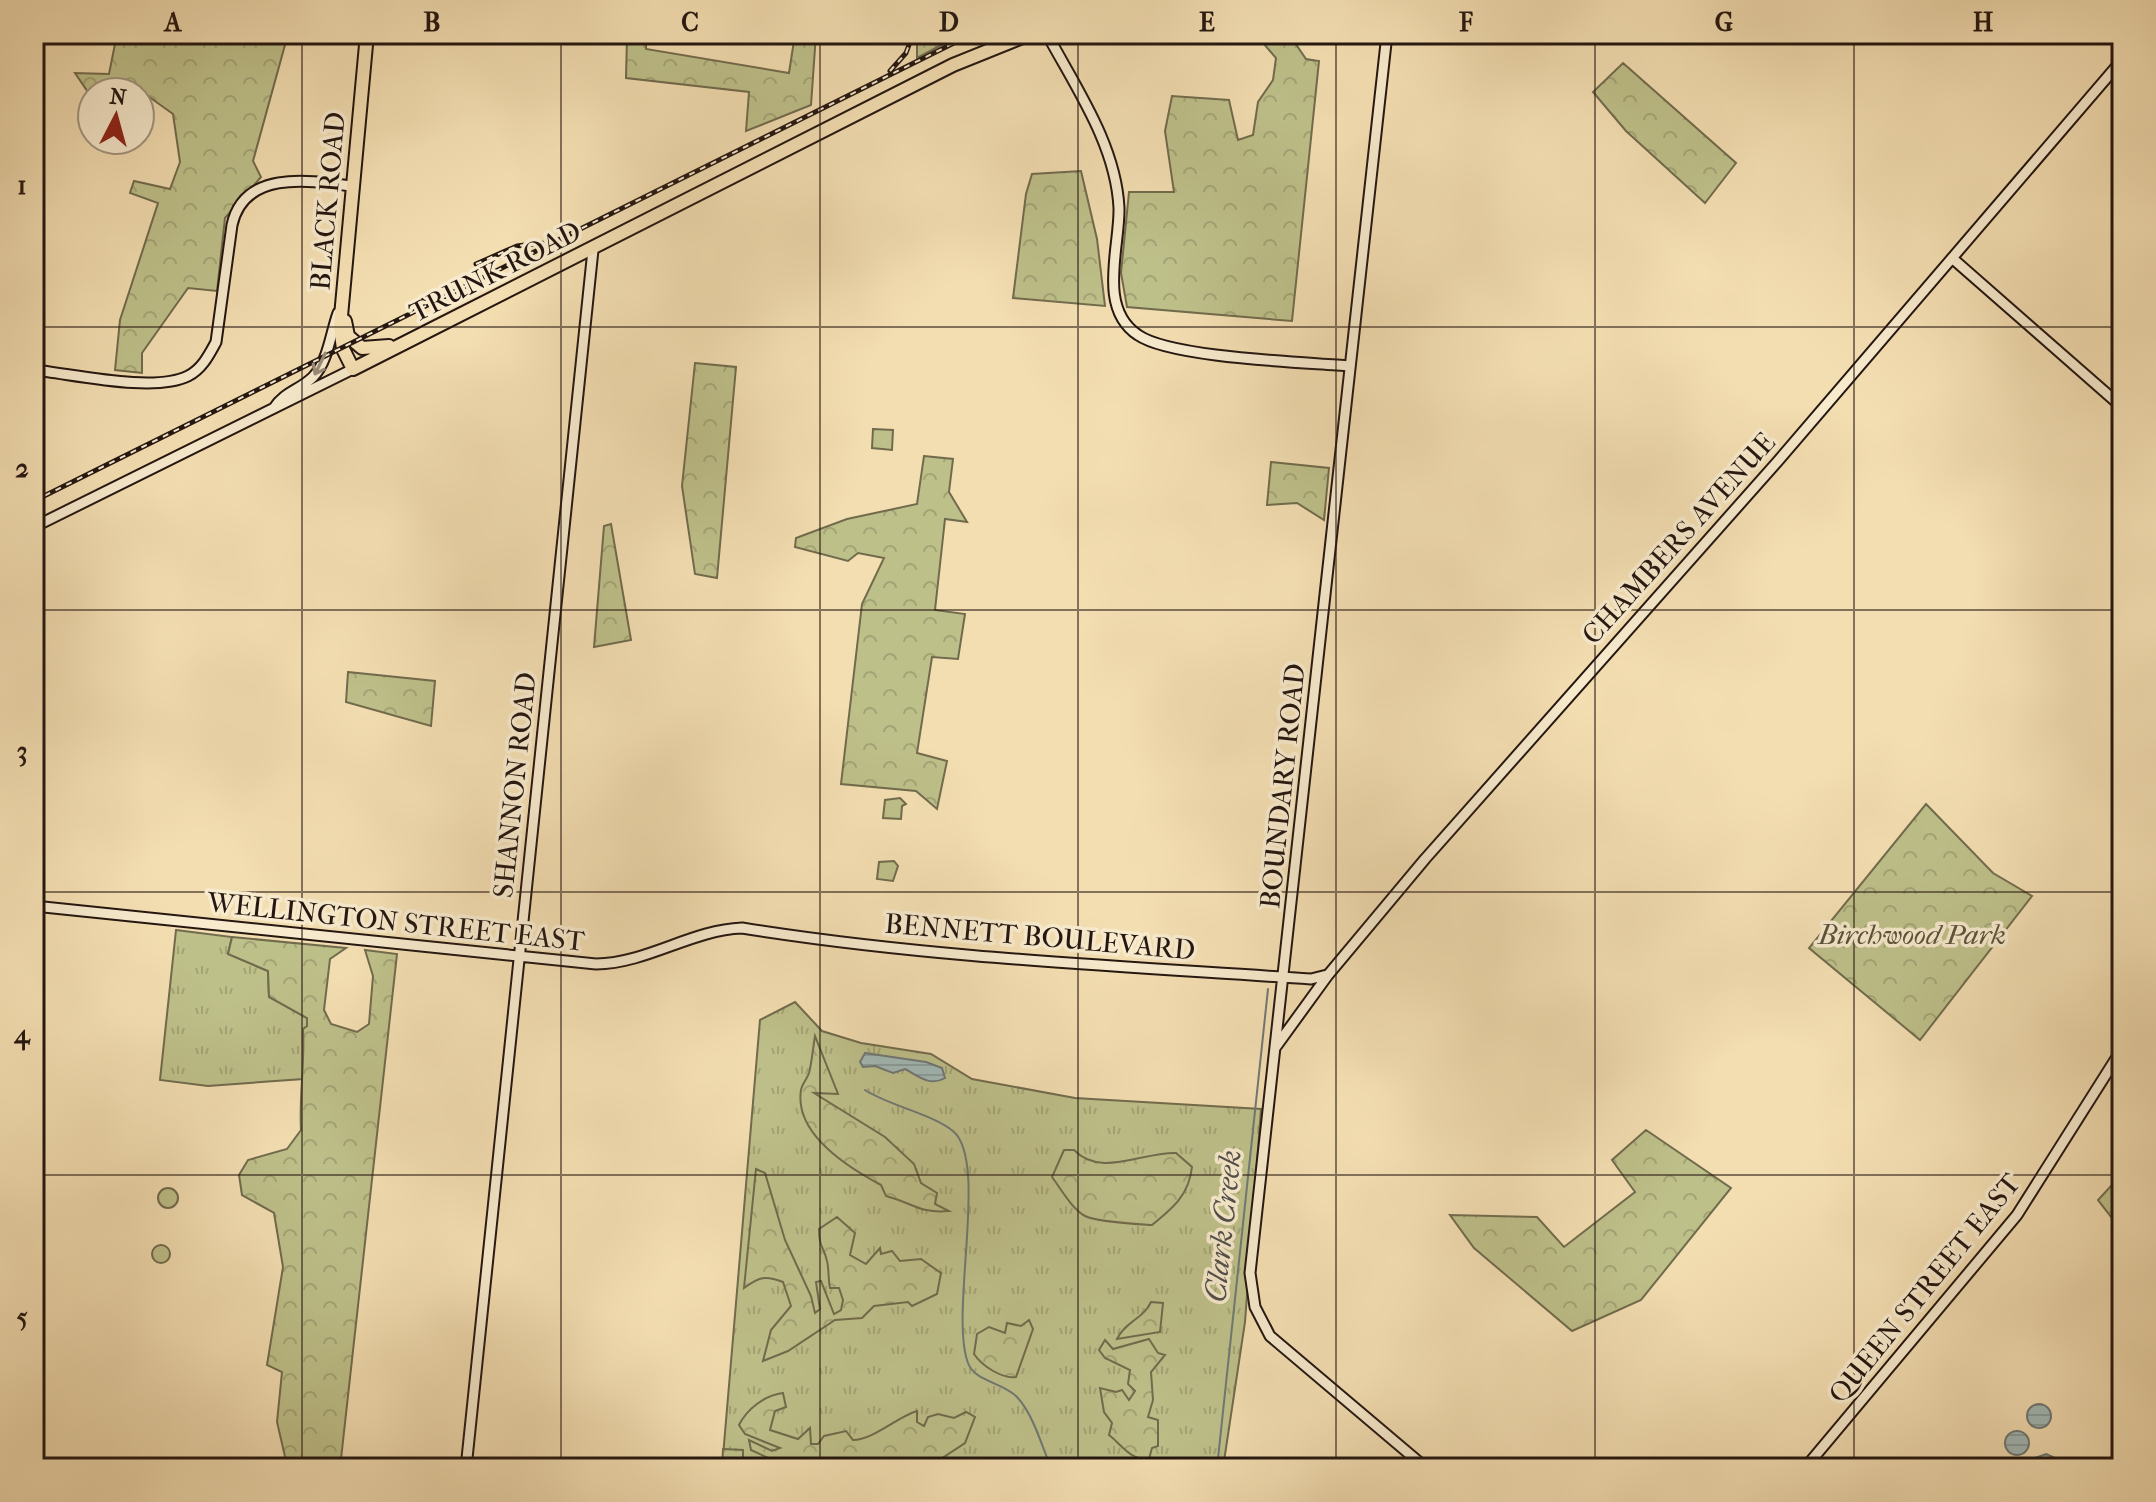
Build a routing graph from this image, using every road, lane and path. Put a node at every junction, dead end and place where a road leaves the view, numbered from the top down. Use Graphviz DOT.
graph roads {
  1 [pos="367,34"];
  2 [pos="1014,34"];
  3 [pos="1030,34"];
  4 [pos="1047,34"];
  5 [pos="1387,34"];
  6 [pos="976,54"];
  7 [pos="2122,60"];
  8 [pos="351,186"];
  9 [pos="593,250"];
  10 [pos="1952,258"];
  11 [pos="342,302"];
  12 [pos="431,331"];
  13 [pos="1349,366"];
  14 [pos="353,369"];
  15 [pos="34,370"];
  16 [pos="2122,407"];
  17 [pos="274,409"];
  18 [pos="34,527"];
  19 [pos="34,906"];
  20 [pos="748,929"];
  21 [pos="518,956"];
  22 [pos="1328,975"];
  23 [pos="1282,977"];
  24 [pos="2122,1049"];
  25 [pos="1273,1051"];
  26 [pos="466,1468"];
  27 [pos="1426,1468"];
  28 [pos="1805,1468"];
  1 -- 8 [label="highway, BLACK ROAD"];
  2 -- 6 [label="highway, TRUNK ROAD"];
  3 -- 6 [label="highway, TRUNK ROAD"];
  4 -- 13 [label="main road"];
  5 -- 13 [label="main road, BOUNDARY ROAD"];
  6 -- 9 [label="highway, TRUNK ROAD"];
  7 -- 10 [label="main road, CHAMBERS AVENUE"];
  8 -- 11 [label="highway, BLACK ROAD"];
  8 -- 15 [label="main road"];
  9 -- 12 [label="highway, TRUNK ROAD"];
  9 -- 21 [label="main road, SHANNON ROAD"];
  10 -- 16 [label="main road"];
  10 -- 22 [label="main road, CHAMBERS AVENUE"];
  11 -- 12 [label="highway"];
  11 -- 14 [label="highway, BLACK ROAD"];
  11 -- 17 [label="main road, one-way"];
  12 -- 14 [label="highway, TRUNK ROAD"];
  13 -- 23 [label="main road, BOUNDARY ROAD"];
  14 -- 17 [label="main road, TRUNK ROAD"];
  17 -- 18 [label="main road, TRUNK ROAD"];
  19 -- 21 [label="main road, WELLINGTON STREET EAST"];
  20 -- 21 [label="main road, WELLINGTON STREET EAST"];
  20 -- 23 [label="main road, BENNETT BOULEVARD"];
  21 -- 26 [label="main road, SHANNON ROAD"];
  22 -- 23 [label="main road, BENNETT BOULEVARD"];
  22 -- 25 [label="main road, CHAMBERS AVENUE"];
  23 -- 25 [label="main road, BOUNDARY ROAD"];
  24 -- 28 [label="main road, QUEEN STREET EAST"];
  25 -- 27 [label="main road, BOUNDARY ROAD"];
}
